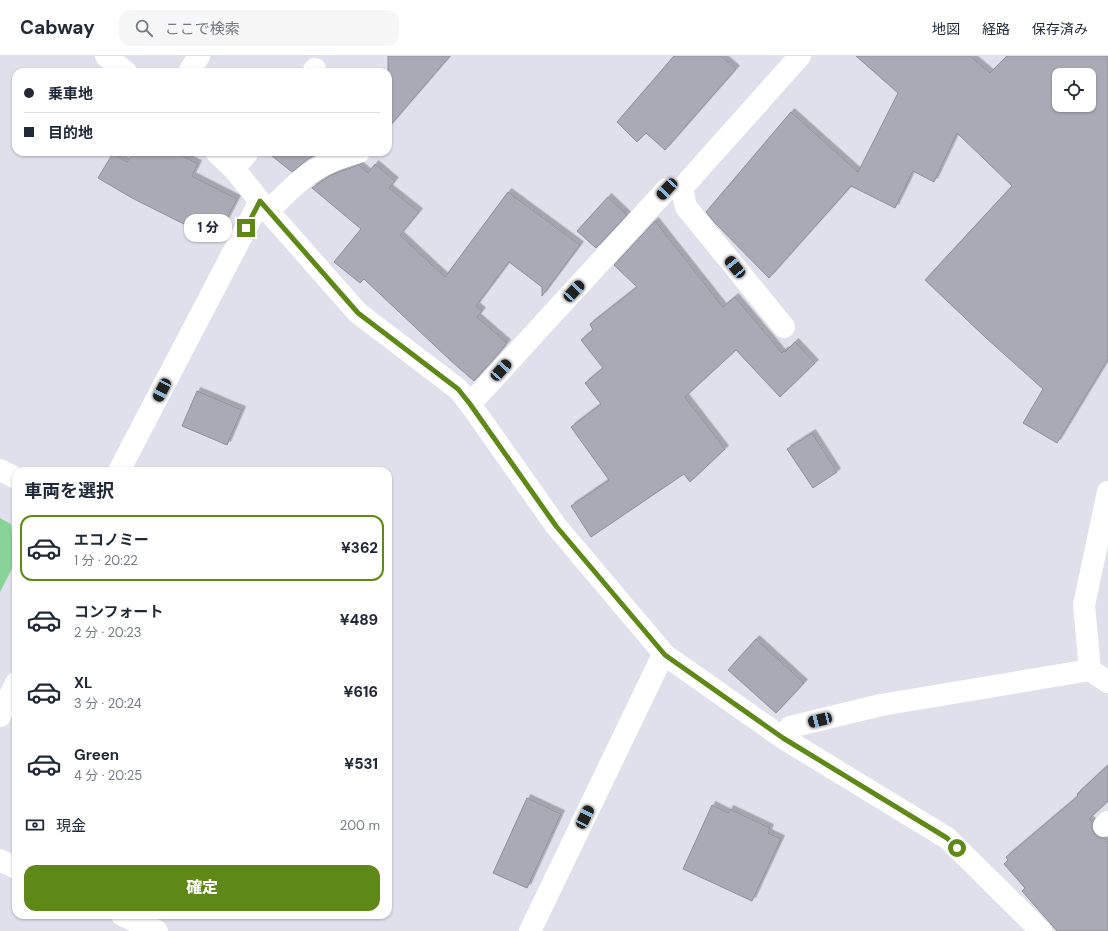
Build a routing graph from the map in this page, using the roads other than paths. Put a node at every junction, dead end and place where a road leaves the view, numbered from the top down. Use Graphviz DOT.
graph roads {
  1 [pos="106,56"];
  2 [pos="200,56"];
  3 [pos="800,56"];
  4 [pos="121,68"];
  5 [pos="192,68"];
  6 [pos="220,156"];
  7 [pos="245,156"];
  8 [pos="346,156"];
  9 [pos="234,169"];
  10 [pos="682,188"];
  11 [pos="264,206"];
  12 [pos="784,327"];
  13 [pos="470,404"];
  14 [pos="122,467"];
  15 [pos="0,470"];
  16 [pos="12,476"];
  17 [pos="1108,492"];
  18 [pos="665,655"];
  19 [pos="1090,670"];
  20 [pos="1108,682"];
  21 [pos="12,691"];
  22 [pos="0,716"];
  23 [pos="783,738"];
  24 [pos="0,860"];
  25 [pos="12,866"];
  26 [pos="131,919"];
  27 [pos="157,931"];
  28 [pos="530,931"];
  29 [pos="1041,931"];
  1 -- 4 [label="street"];
  2 -- 5 [label="street"];
  3 -- 10 [label="street"];
  6 -- 9 [label="street"];
  7 -- 9 [label="street"];
  8 -- 11 [label="street"];
  9 -- 11 [label="street"];
  10 -- 12 [label="street"];
  10 -- 13 [label="street"];
  11 -- 13 [label="street"];
  11 -- 14 [label="street"];
  13 -- 18 [label="street"];
  15 -- 16 [label="street"];
  17 -- 19 [label="street"];
  18 -- 23 [label="street"];
  18 -- 28 [label="street"];
  19 -- 20 [label="street"];
  19 -- 23 [label="street"];
  21 -- 22 [label="street"];
  23 -- 29 [label="street"];
  24 -- 25 [label="street"];
  26 -- 27 [label="street"];
}
